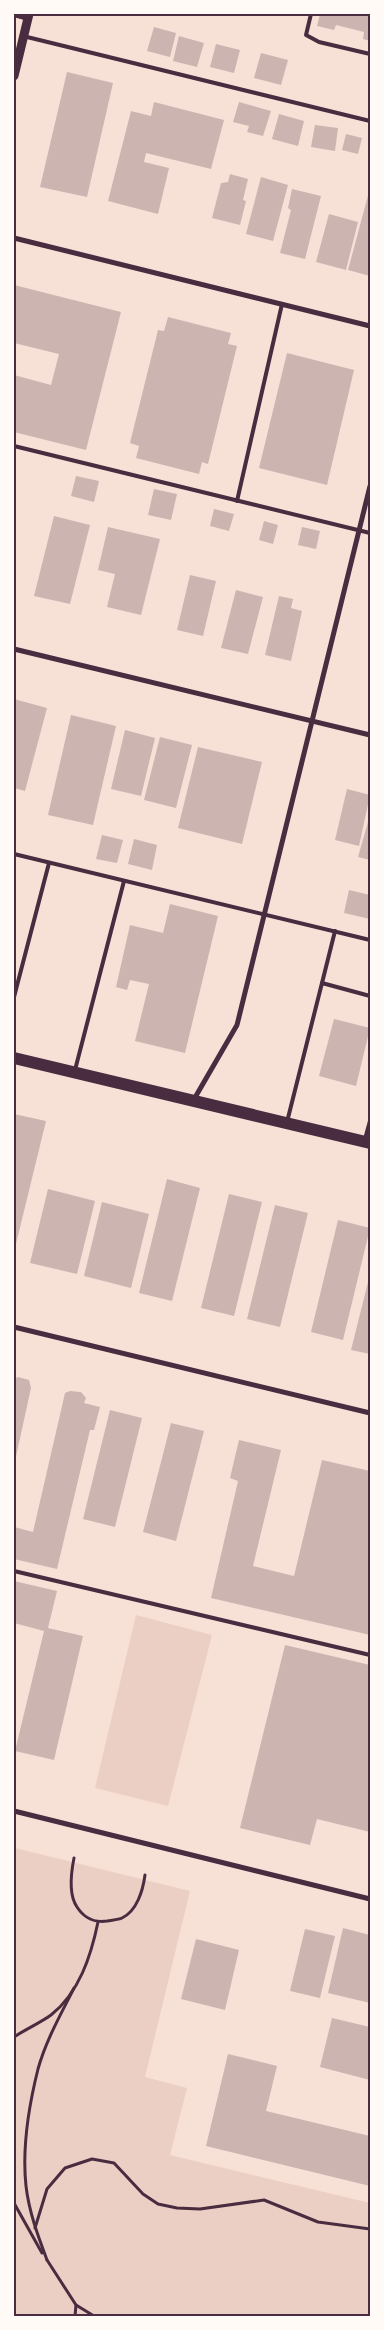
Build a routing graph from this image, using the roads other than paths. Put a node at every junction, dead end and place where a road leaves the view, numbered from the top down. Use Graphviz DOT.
graph roads {
  1 [pos="311,14"];
  2 [pos="14,15"];
  3 [pos="29,16"];
  4 [pos="24,36"];
  5 [pos="370,54"];
  6 [pos="14,76"];
  7 [pos="370,121"];
  8 [pos="14,238"];
  9 [pos="282,304"];
  10 [pos="370,326"];
  11 [pos="14,446"];
  12 [pos="370,486"];
  13 [pos="237,501"];
  14 [pos="359,531"];
  15 [pos="370,533"];
  16 [pos="14,649"];
  17 [pos="312,722"];
  18 [pos="370,735"];
  19 [pos="14,854"];
  20 [pos="49,863"];
  21 [pos="124,881"];
  22 [pos="264,914"];
  23 [pos="335,932"];
  24 [pos="370,940"];
  25 [pos="322,983"];
  26 [pos="370,996"];
  27 [pos="14,998"];
  28 [pos="14,1058"];
  29 [pos="75,1073"];
  30 [pos="193,1101"];
  31 [pos="370,1121"];
  32 [pos="287,1123"];
  33 [pos="368,1142"];
  34 [pos="14,1327"];
  35 [pos="370,1414"];
  36 [pos="14,1571"];
  37 [pos="370,1655"];
  38 [pos="14,1811"];
  39 [pos="370,1899"];
  1 -- 5 [label="lane"];
  2 -- 3 [label="lane"];
  3 -- 4 [label="street"];
  4 -- 6 [label="street"];
  4 -- 7 [label="lane"];
  8 -- 9 [label="street"];
  9 -- 10 [label="street"];
  9 -- 13 [label="lane"];
  11 -- 13 [label="lane"];
  12 -- 14 [label="street"];
  13 -- 14 [label="lane"];
  14 -- 15 [label="lane"];
  14 -- 17 [label="street"];
  16 -- 17 [label="street"];
  17 -- 18 [label="street"];
  17 -- 22 [label="street"];
  19 -- 20 [label="lane"];
  20 -- 21 [label="lane"];
  20 -- 27 [label="lane"];
  21 -- 22 [label="lane"];
  21 -- 29 [label="lane"];
  22 -- 23 [label="lane"];
  22 -- 30 [label="street"];
  23 -- 24 [label="lane"];
  23 -- 25 [label="lane"];
  25 -- 26 [label="lane"];
  25 -- 32 [label="lane"];
  28 -- 29 [label="main road"];
  29 -- 30 [label="main road"];
  30 -- 32 [label="main road"];
  31 -- 33 [label="lane"];
  32 -- 33 [label="main road"];
  34 -- 35 [label="street"];
  36 -- 37 [label="lane"];
  38 -- 39 [label="street"];
}
